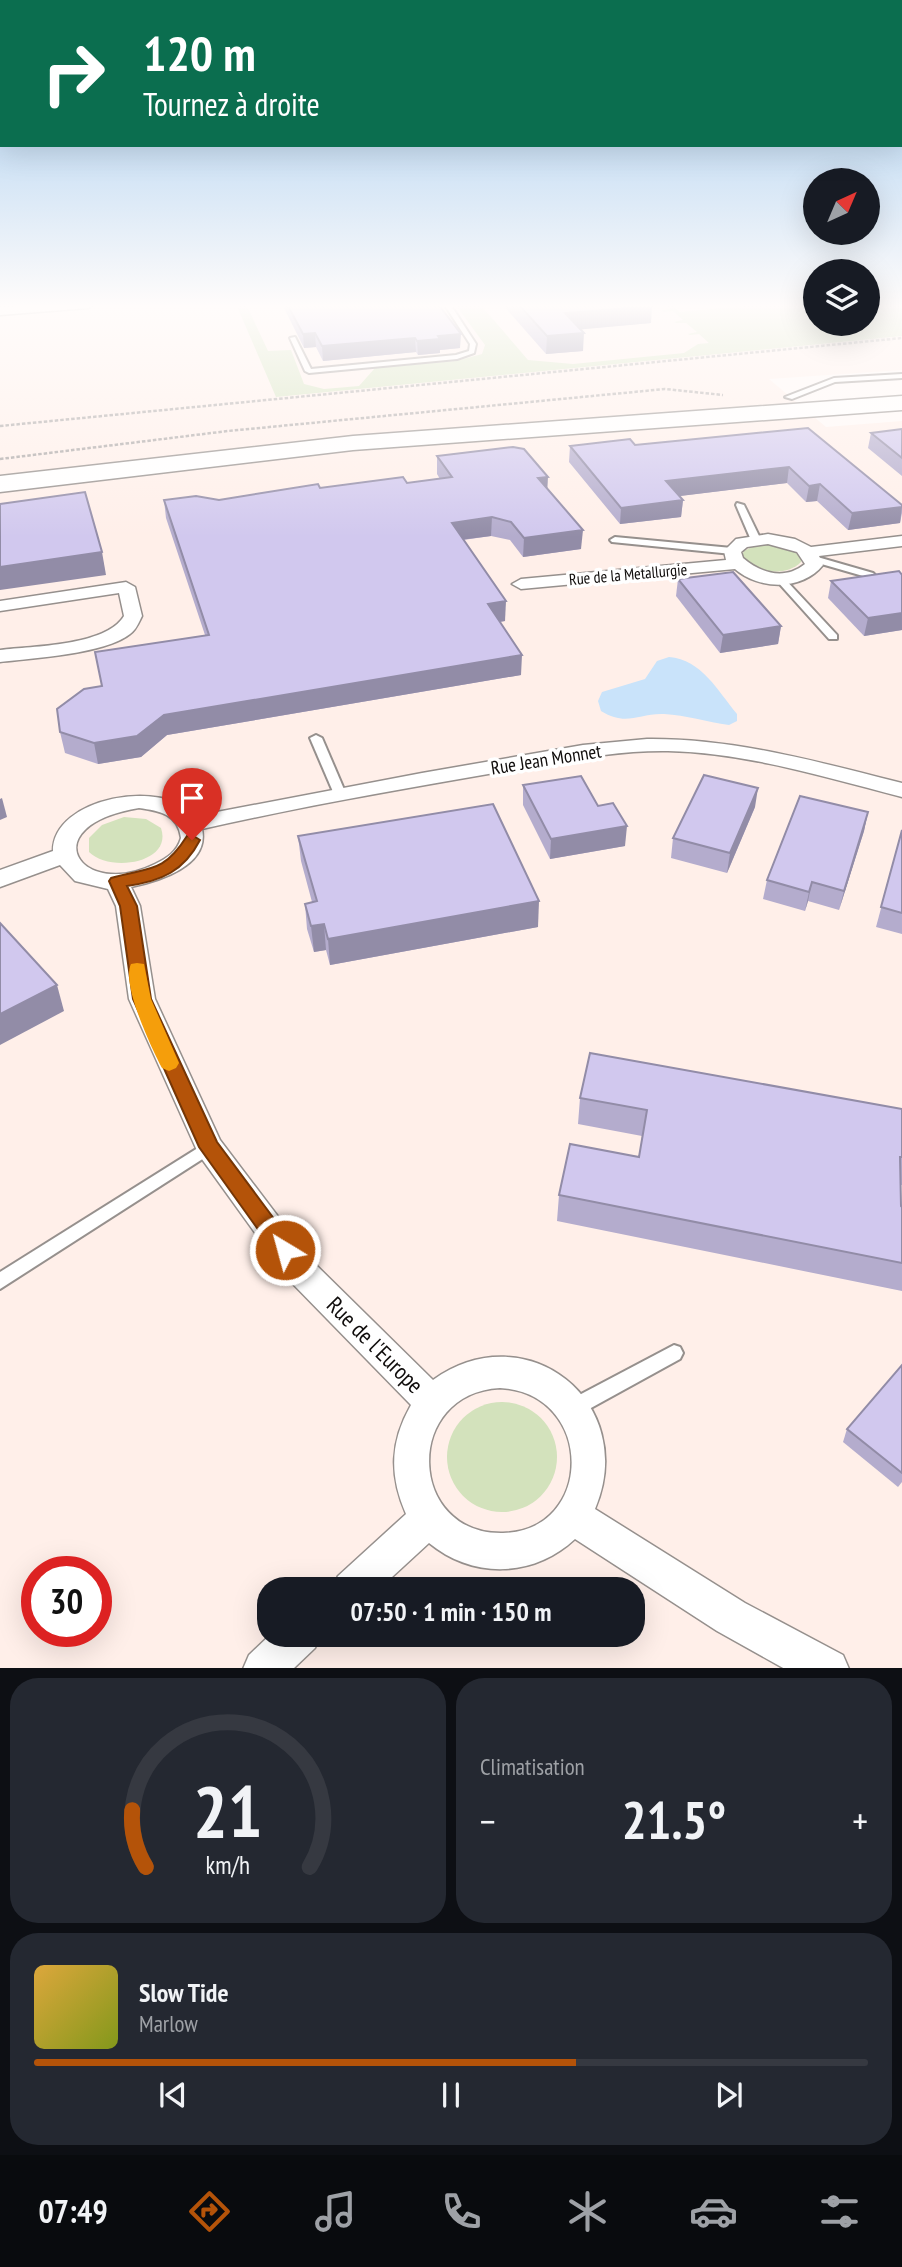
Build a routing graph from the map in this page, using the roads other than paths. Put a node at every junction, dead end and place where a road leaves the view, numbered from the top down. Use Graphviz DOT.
graph roads {
  1 [pos="829,382"];
  2 [pos="902,390"];
  3 [pos="789,397"];
  4 [pos="902,404"];
  5 [pos="0,468"];
  6 [pos="0,484"];
  7 [pos="740,505"];
  8 [pos="615,540"];
  9 [pos="756,540"];
  10 [pos="902,541"];
  11 [pos="811,555"];
  12 [pos="733,558"];
  13 [pos="870,575"];
  14 [pos="779,579"];
  15 [pos="521,584"];
  16 [pos="0,606"];
  17 [pos="833,638"];
  18 [pos="0,656"];
  19 [pos="316,738"];
  20 [pos="902,790"];
  21 [pos="340,794"];
  22 [pos="191,824"];
  23 [pos="65,855"];
  24 [pos="0,879"];
  25 [pos="117,881"];
  26 [pos="209,1147"];
  27 [pos="0,1281"];
  28 [pos="674,1353"];
  29 [pos="432,1402"];
  30 [pos="571,1409"];
  31 [pos="430,1517"];
  32 [pos="574,1517"];
  33 [pos="364,1577"];
  34 [pos="286,1647"];
  35 [pos="809,1664"];
  36 [pos="263,1668"];
  1 -- 3 [label="lane"];
  2 -- 3 [label="main road"];
  3 -- 5 [label="main road"];
  4 -- 6 [label="main road"];
  7 -- 9 [label="lane"];
  8 -- 12 [label="lane"];
  9 -- 11 [label="street"];
  9 -- 12 [label="street"];
  10 -- 11 [label="street"];
  11 -- 13 [label="lane"];
  11 -- 14 [label="street"];
  12 -- 14 [label="street"];
  12 -- 15 [label="street, Rue de la Metallurgie"];
  14 -- 17 [label="lane"];
  16 -- 18 [label="street"];
  19 -- 21 [label="lane"];
  20 -- 21 [label="street, Rue Jean Monnet"];
  21 -- 22 [label="street, Rue Jean Monnet"];
  22 -- 23 [label="street"];
  22 -- 25 [label="street"];
  23 -- 24 [label="street"];
  23 -- 25 [label="street"];
  25 -- 26 [label="street, Rue de l'Europe"];
  26 -- 27 [label="lane"];
  26 -- 29 [label="street, Rue de l'Europe"];
  28 -- 30 [label="lane"];
  29 -- 30 [label="street"];
  29 -- 31 [label="street"];
  30 -- 32 [label="street"];
  31 -- 32 [label="street"];
  31 -- 33 [label="street"];
  32 -- 35 [label="street"];
  34 -- 36 [label="street"];
}
